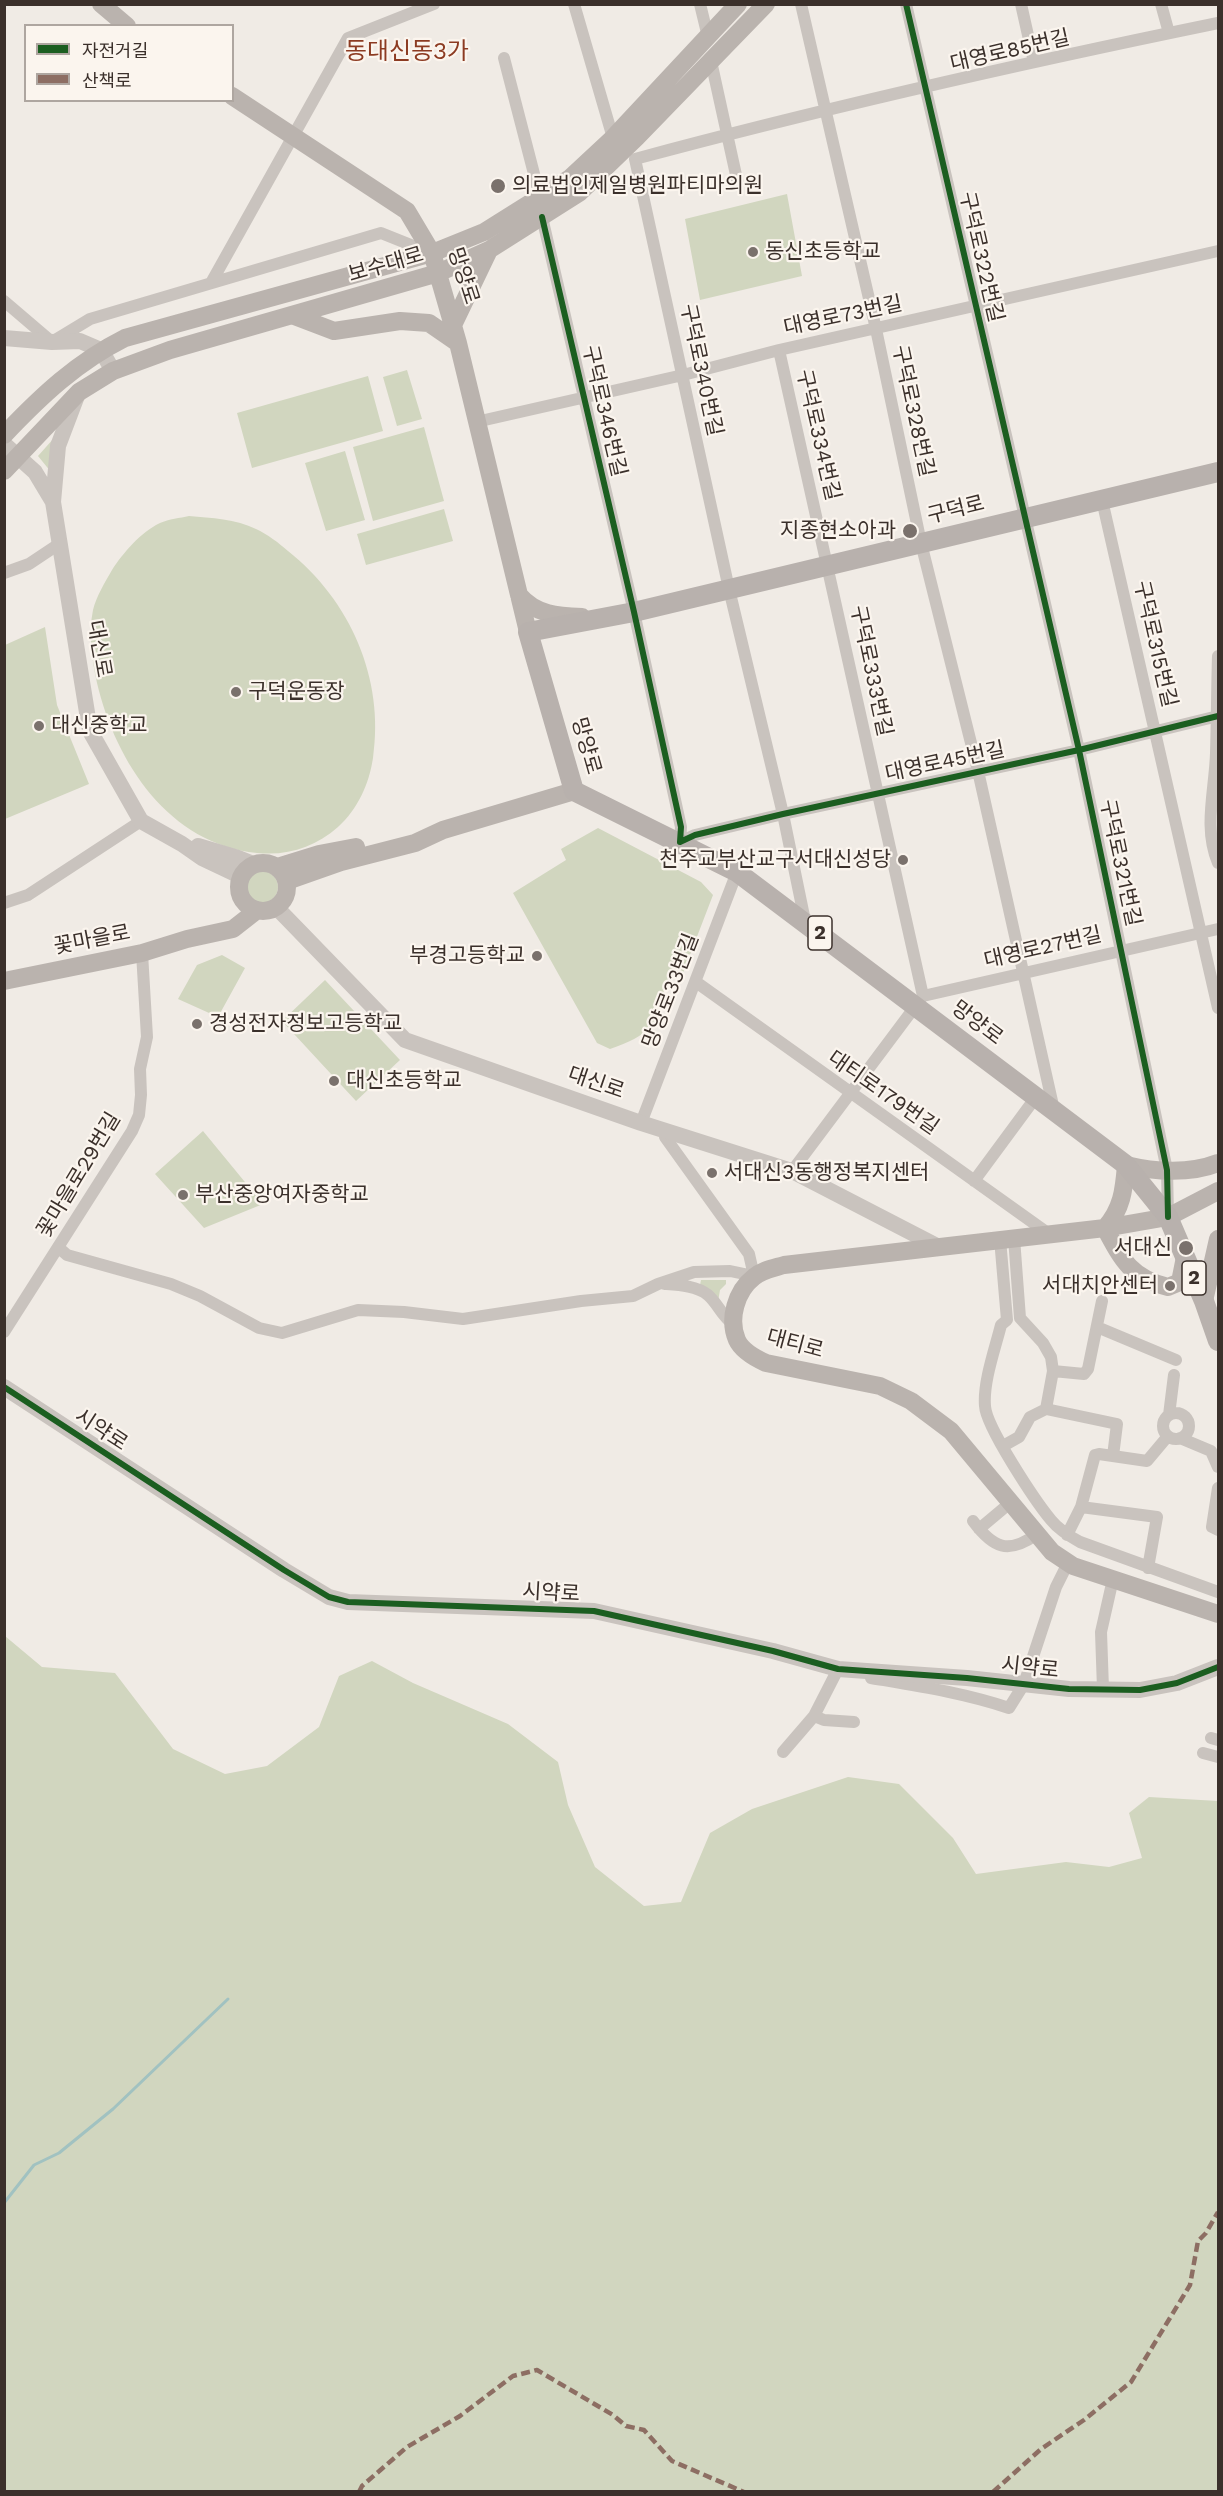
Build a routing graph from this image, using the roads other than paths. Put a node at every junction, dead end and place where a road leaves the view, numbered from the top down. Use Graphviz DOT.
graph roads {
  1 [pos="101,4"];
  2 [pos="118,4"];
  3 [pos="434,4"];
  4 [pos="574,4"];
  5 [pos="700,4"];
  6 [pos="738,4"];
  7 [pos="766,4"];
  8 [pos="801,4"];
  9 [pos="906,4"];
  10 [pos="1021,4"];
  11 [pos="1161,4"];
  12 [pos="1218,22"];
  13 [pos="125,24"];
  14 [pos="1169,33"];
  15 [pos="708,37"];
  16 [pos="504,58"];
  17 [pos="711,61"];
  18 [pos="1034,62"];
  19 [pos="925,88"];
  20 [pos="234,97"];
  21 [pos="825,111"];
  22 [pos="632,130"];
  23 [pos="728,134"];
  24 [pos="293,135"];
  25 [pos="624,149"];
  26 [pos="738,184"];
  27 [pos="540,196"];
  28 [pos="542,217"];
  29 [pos="489,250"];
  30 [pos="1218,251"];
  31 [pos="432,254"];
  32 [pos="438,273"];
  33 [pos="211,283"];
  34 [pos="4,301"];
  35 [pos="976,307"];
  36 [pos="292,315"];
  37 [pos="453,325"];
  38 [pos="876,329"];
  39 [pos="4,338"];
  40 [pos="52,342"];
  41 [pos="458,343"];
  42 [pos="101,350"];
  43 [pos="779,350"];
  44 [pos="113,371"];
  45 [pos="683,375"];
  46 [pos="79,392"];
  47 [pos="583,398"];
  48 [pos="476,422"];
  49 [pos="4,435"];
  50 [pos="11,450"];
  51 [pos="4,471"];
  52 [pos="1218,472"];
  53 [pos="1102,500"];
  54 [pos="53,502"];
  55 [pos="1024,518"];
  56 [pos="921,543"];
  57 [pos="59,544"];
  58 [pos="828,565"];
  59 [pos="4,573"];
  60 [pos="729,589"];
  61 [pos="519,595"];
  62 [pos="634,612"];
  63 [pos="599,618"];
  64 [pos="528,632"];
  65 [pos="1218,656"];
  66 [pos="1217,717"];
  67 [pos="1155,732"];
  68 [pos="1079,750"];
  69 [pos="978,771"];
  70 [pos="574,791"];
  71 [pos="877,793"];
  72 [pos="783,814"];
  73 [pos="141,821"];
  74 [pos="680,842"];
  75 [pos="1218,863"];
  76 [pos="247,870"];
  77 [pos="737,872"];
  78 [pos="282,874"];
  79 [pos="241,899"];
  80 [pos="4,903"];
  81 [pos="276,907"];
  82 [pos="256,911"];
  83 [pos="805,921"];
  84 [pos="1218,929"];
  85 [pos="1201,932"];
  86 [pos="187,939"];
  87 [pos="1121,951"];
  88 [pos="142,953"];
  89 [pos="1023,973"];
  90 [pos="4,981"];
  91 [pos="696,982"];
  92 [pos="919,1001"];
  93 [pos="1218,1008"];
  94 [pos="850,1093"];
  95 [pos="1036,1097"];
  96 [pos="1054,1111"];
  97 [pos="642,1123"];
  98 [pos="665,1130"];
  99 [pos="1218,1163"];
  100 [pos="1126,1165"];
  101 [pos="1218,1168"];
  102 [pos="1167,1170"];
  103 [pos="792,1171"];
  104 [pos="974,1181"];
  105 [pos="1218,1191"];
  106 [pos="1197,1200"];
  107 [pos="1168,1217"];
  108 [pos="1105,1228"];
  109 [pos="1048,1234"];
  110 [pos="1007,1239"];
  111 [pos="1218,1239"];
  112 [pos="58,1247"];
  113 [pos="939,1247"];
  114 [pos="1185,1257"];
  115 [pos="754,1276"];
  116 [pos="658,1284"];
  117 [pos="1218,1287"];
  118 [pos="1102,1300"];
  119 [pos="1204,1301"];
  120 [pos="734,1324"];
  121 [pos="1096,1327"];
  122 [pos="4,1332"];
  123 [pos="1218,1341"];
  124 [pos="1176,1360"];
  125 [pos="1053,1371"];
  126 [pos="1174,1376"];
  127 [pos="4,1387"];
  128 [pos="1046,1409"];
  129 [pos="1169,1415"];
  130 [pos="1174,1437"];
  131 [pos="1003,1446"];
  132 [pos="1113,1456"];
  133 [pos="1218,1467"];
  134 [pos="1218,1488"];
  135 [pos="1010,1503"];
  136 [pos="1081,1507"];
  137 [pos="1218,1530"];
  138 [pos="1037,1534"];
  139 [pos="1067,1535"];
  140 [pos="1068,1563"];
  141 [pos="1148,1568"];
  142 [pos="1113,1579"];
  143 [pos="1218,1592"];
  144 [pos="1218,1614"];
  145 [pos="1218,1667"];
  146 [pos="836,1672"];
  147 [pos="1218,1680"];
  148 [pos="1177,1683"];
  149 [pos="1024,1684"];
  150 [pos="1102,1689"];
  151 [pos="814,1716"];
  152 [pos="854,1722"];
  153 [pos="783,1752"];
  154 [pos="1203,1753"];
  155 [pos="1218,1757"];
  1 -- 13 [label="main road"];
  2 -- 13 [label="main road"];
  3 -- 24 [label="street"];
  4 -- 25 [label="street, 구덕로340번길"];
  5 -- 15 [label="street"];
  6 -- 15 [label="main road, 보수대로"];
  7 -- 17 [label="main road, 보수대로"];
  8 -- 21 [label="street, 구덕로328번길"];
  9 -- 19 [label="street, 구덕로322번길"];
  10 -- 18 [label="street"];
  11 -- 14 [label="street"];
  12 -- 14 [label="street, 대영로85번길"];
  14 -- 18 [label="street, 대영로85번길"];
  15 -- 22 [label="main road, 보수대로"];
  16 -- 27 [label="street"];
  17 -- 22 [label="main road, 보수대로"];
  17 -- 23 [label="street"];
  18 -- 19 [label="street, 대영로85번길"];
  19 -- 21 [label="street, 대영로85번길"];
  19 -- 35 [label="street, 구덕로322번길"];
  20 -- 24 [label="main road, 망양로"];
  21 -- 23 [label="street, 대영로85번길"];
  21 -- 38 [label="street, 구덕로328번길"];
  22 -- 25 [label="main road, 보수대로"];
  23 -- 25 [label="street, 대영로85번길"];
  23 -- 26 [label="street"];
  24 -- 31 [label="main road, 망양로"];
  24 -- 33 [label="street"];
  25 -- 27 [label="main road, 보수대로"];
  25 -- 28 [label="main road, 보수대로"];
  25 -- 45 [label="street, 구덕로340번길"];
  27 -- 31 [label="main road, 보수대로"];
  28 -- 29 [label="main road, 보수대로"];
  28 -- 47 [label="street, 구덕로346번길"];
  29 -- 32 [label="main road, 보수대로"];
  29 -- 37 [label="main road"];
  30 -- 35 [label="street, 대영로73번길"];
  31 -- 32 [label="main road, 망양로"];
  31 -- 33 [label="street"];
  31 -- 42 [label="main road, 보수대로"];
  32 -- 36 [label="main road, 보수대로"];
  32 -- 37 [label="main road, 망양로"];
  33 -- 40 [label="street"];
  34 -- 40 [label="street"];
  35 -- 38 [label="street, 대영로73번길"];
  35 -- 55 [label="street, 구덕로322번길"];
  36 -- 41 [label="main road"];
  36 -- 44 [label="main road, 보수대로"];
  37 -- 41 [label="main road, 망양로"];
  38 -- 43 [label="street, 대영로73번길"];
  38 -- 56 [label="street, 구덕로328번길"];
  39 -- 40 [label="street"];
  40 -- 42 [label="street"];
  41 -- 48 [label="main road, 망양로"];
  42 -- 44 [label="street"];
  42 -- 49 [label="main road, 보수대로"];
  43 -- 45 [label="street, 대영로73번길"];
  43 -- 58 [label="street, 구덕로334번길"];
  44 -- 46 [label="main road, 보수대로"];
  45 -- 47 [label="street, 대영로73번길"];
  45 -- 60 [label="street, 구덕로340번길"];
  46 -- 50 [label="main road, 보수대로"];
  46 -- 54 [label="street"];
  47 -- 48 [label="street, 대영로73번길"];
  47 -- 62 [label="street, 구덕로346번길"];
  48 -- 61 [label="main road, 망양로"];
  50 -- 51 [label="main road, 보수대로"];
  50 -- 54 [label="street, 대신로"];
  52 -- 53 [label="main road, 구덕로"];
  53 -- 55 [label="main road, 구덕로"];
  53 -- 67 [label="street, 구덕로315번길"];
  54 -- 57 [label="street, 대신로"];
  55 -- 56 [label="main road, 구덕로"];
  55 -- 68 [label="street, 구덕로321번길"];
  56 -- 58 [label="main road, 구덕로"];
  56 -- 69 [label="street, 구덕로328번길"];
  57 -- 59 [label="street"];
  57 -- 73 [label="street, 대신로"];
  58 -- 60 [label="main road, 구덕로"];
  58 -- 71 [label="street, 구덕로333번길"];
  60 -- 62 [label="main road, 구덕로"];
  60 -- 72 [label="street, 구덕로340번길"];
  61 -- 63 [label="main road"];
  61 -- 64 [label="main road, 망양로"];
  62 -- 63 [label="main road, 구덕로"];
  62 -- 74 [label="street, 구덕로346번길"];
  63 -- 64 [label="main road, 구덕로"];
  64 -- 70 [label="main road, 망양로"];
  65 -- 66 [label="street"];
  66 -- 67 [label="street, 대영로45번길"];
  66 -- 75 [label="street"];
  67 -- 68 [label="street, 대영로45번길"];
  67 -- 85 [label="street, 구덕로315번길"];
  68 -- 69 [label="street, 대영로45번길"];
  68 -- 87 [label="street, 구덕로321번길"];
  69 -- 71 [label="street, 대영로45번길"];
  69 -- 89 [label="street, 구덕로328번길"];
  70 -- 74 [label="main road, 망양로 / 2"];
  70 -- 78 [label="main road"];
  71 -- 72 [label="street, 대영로45번길"];
  71 -- 92 [label="street, 구덕로333번길"];
  72 -- 74 [label="street, 대영로45번길"];
  72 -- 83 [label="street, 구덕로340번길"];
  73 -- 76 [label="street"];
  73 -- 80 [label="street"];
  74 -- 77 [label="main road, 망양로 / 2"];
  76 -- 78 [label="main road"];
  76 -- 79 [label="main road"];
  77 -- 83 [label="main road, 망양로 / 2"];
  77 -- 91 [label="street, 망양로33번길"];
  78 -- 81 [label="main road"];
  79 -- 82 [label="main road"];
  79 -- 86 [label="main road, 꽃마을로"];
  81 -- 82 [label="main road, 꽃마을로"];
  81 -- 97 [label="street, 대신로"];
  82 -- 86 [label="main road, 꽃마을로"];
  83 -- 92 [label="main road, 망양로 / 2"];
  84 -- 85 [label="street, 대영로27번길"];
  85 -- 87 [label="street, 대영로27번길"];
  85 -- 93 [label="street, 구덕로315번길"];
  86 -- 88 [label="main road, 꽃마을로"];
  87 -- 89 [label="street, 대영로27번길"];
  87 -- 102 [label="street, 구덕로321번길"];
  88 -- 90 [label="main road, 꽃마을로"];
  88 -- 112 [label="street, 꽃마을로29번길"];
  89 -- 92 [label="street, 대영로27번길"];
  89 -- 96 [label="street, 구덕로328번길"];
  91 -- 94 [label="street, 대티로179번길"];
  91 -- 97 [label="street, 망양로33번길"];
  92 -- 94 [label="street"];
  92 -- 95 [label="main road, 망양로 / 2"];
  94 -- 103 [label="street"];
  94 -- 104 [label="street, 대티로179번길"];
  95 -- 96 [label="main road, 망양로 / 2"];
  95 -- 104 [label="street"];
  96 -- 100 [label="main road, 망양로 / 2"];
  97 -- 98 [label="street, 대신로"];
  98 -- 103 [label="street, 대신로"];
  98 -- 115 [label="street"];
  99 -- 102 [label="main road"];
  100 -- 102 [label="main road"];
  100 -- 107 [label="main road, 망양로 / 2"];
  100 -- 108 [label="main road"];
  101 -- 106 [label="main road"];
  102 -- 107 [label="street, 구덕로321번길"];
  103 -- 113 [label="street, 대신로"];
  104 -- 109 [label="street, 대티로179번길"];
  105 -- 106 [label="main road"];
  106 -- 107 [label="main road"];
  107 -- 108 [label="main road"];
  107 -- 114 [label="main road, 2"];
  108 -- 109 [label="main road"];
  108 -- 114 [label="main road"];
  109 -- 110 [label="main road"];
  110 -- 113 [label="main road"];
  110 -- 125 [label="street"];
  110 -- 131 [label="street"];
  111 -- 119 [label="main road"];
  112 -- 116 [label="street"];
  112 -- 122 [label="street, 꽃마을로29번길"];
  113 -- 115 [label="main road"];
  114 -- 119 [label="main road, 2"];
  115 -- 116 [label="street"];
  115 -- 120 [label="main road"];
  116 -- 120 [label="street"];
  117 -- 119 [label="main road"];
  118 -- 121 [label="street"];
  119 -- 123 [label="main road, 2"];
  120 -- 135 [label="main road, 대티로"];
  121 -- 124 [label="street"];
  121 -- 125 [label="street"];
  125 -- 128 [label="street"];
  126 -- 129 [label="street"];
  127 -- 146 [label="street, 시약로"];
  128 -- 131 [label="street"];
  128 -- 132 [label="street"];
  129 -- 130 [label="street"];
  129 -- 130 [label="street"];
  130 -- 132 [label="street"];
  130 -- 133 [label="street"];
  131 -- 139 [label="street"];
  132 -- 136 [label="street"];
  134 -- 137 [label="street"];
  135 -- 138 [label="main road, 대티로"];
  135 -- 138 [label="street"];
  136 -- 139 [label="street"];
  136 -- 141 [label="street"];
  138 -- 140 [label="main road, 대티로"];
  139 -- 141 [label="street"];
  140 -- 142 [label="main road, 대티로"];
  140 -- 149 [label="street"];
  141 -- 143 [label="street"];
  142 -- 144 [label="main road, 대티로"];
  142 -- 150 [label="street"];
  145 -- 148 [label="street, 시약로"];
  146 -- 149 [label="street, 시약로"];
  146 -- 149 [label="street"];
  146 -- 151 [label="street"];
  147 -- 148 [label="street, 시약로"];
  148 -- 150 [label="street, 시약로"];
  149 -- 150 [label="street, 시약로"];
  151 -- 152 [label="street"];
  151 -- 153 [label="street"];
  154 -- 155 [label="street"];
}
